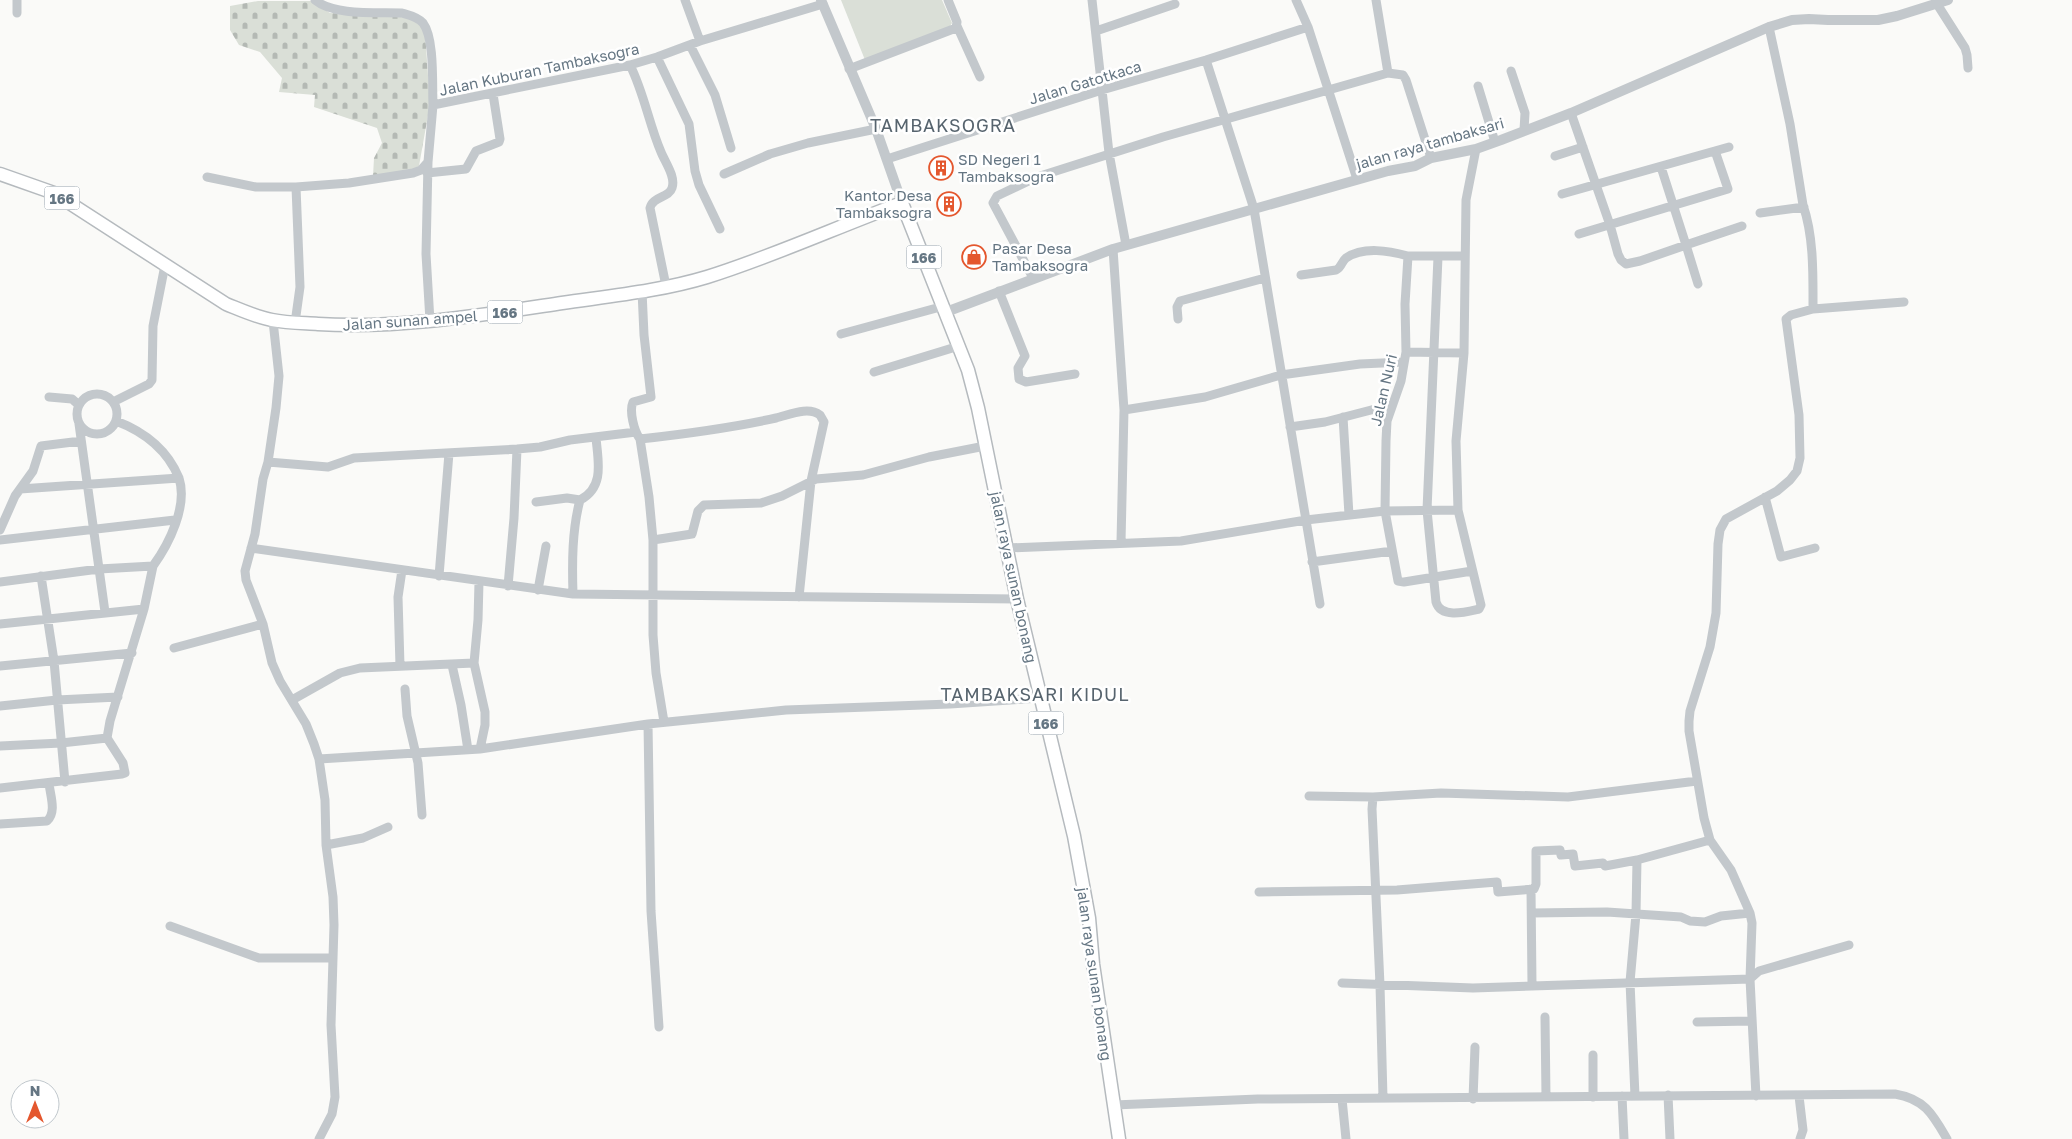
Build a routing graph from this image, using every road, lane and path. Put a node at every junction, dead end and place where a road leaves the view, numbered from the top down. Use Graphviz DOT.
graph roads {
  1 [pos="17,0"];
  2 [pos="315,0"];
  3 [pos="685,0"];
  4 [pos="948,0"];
  5 [pos="1092,0"];
  6 [pos="1296,0"];
  7 [pos="1376,0"];
  8 [pos="1948,0"];
  9 [pos="822,2"];
  10 [pos="1932,3"];
  11 [pos="1175,4"];
  12 [pos="18,13"];
  13 [pos="957,26"];
  14 [pos="1769,26"];
  15 [pos="1308,27"];
  16 [pos="1096,31"];
  17 [pos="700,41"];
  18 [pos="690,45"];
  19 [pos="657,57"];
  20 [pos="1206,60"];
  21 [pos="630,65"];
  22 [pos="1968,68"];
  23 [pos="850,69"];
  24 [pos="1511,71"];
  25 [pos="1388,73"];
  26 [pos="980,77"];
  27 [pos="1478,86"];
  28 [pos="1328,89"];
  29 [pos="1102,90"];
  30 [pos="493,94"];
  31 [pos="433,105"];
  32 [pos="1571,114"];
  33 [pos="1226,118"];
  34 [pos="876,129"];
  35 [pos="1524,130"];
  36 [pos="1495,142"];
  37 [pos="1583,147"];
  38 [pos="1729,147"];
  39 [pos="731,148"];
  40 [pos="1476,149"];
  41 [pos="1715,151"];
  42 [pos="1109,154"];
  43 [pos="1555,156"];
  44 [pos="1431,158"];
  45 [pos="886,159"];
  46 [pos="428,162"];
  47 [pos="1661,167"];
  48 [pos="427,173"];
  49 [pos="0,174"];
  50 [pos="724,174"];
  51 [pos="208,177"];
  52 [pos="1357,179"];
  53 [pos="1596,185"];
  54 [pos="296,187"];
  55 [pos="1562,194"];
  56 [pos="902,203"];
  57 [pos="1672,206"];
  58 [pos="1804,207"];
  59 [pos="1254,209"];
  60 [pos="1760,213"];
  61 [pos="1610,225"];
  62 [pos="1742,226"];
  63 [pos="720,228"];
  64 [pos="1579,234"];
  65 [pos="1126,245"];
  66 [pos="1686,245"];
  67 [pos="1113,249"];
  68 [pos="1408,256"];
  69 [pos="1438,256"];
  70 [pos="1464,256"];
  71 [pos="162,263"];
  72 [pos="1302,275"];
  73 [pos="1033,278"];
  74 [pos="1265,278"];
  75 [pos="1698,284"];
  76 [pos="666,286"];
  77 [pos="642,291"];
  78 [pos="999,291"];
  79 [pos="1904,302"];
  80 [pos="945,309"];
  81 [pos="1813,309"];
  82 [pos="1178,319"];
  83 [pos="274,321"];
  84 [pos="430,321"];
  85 [pos="295,323"];
  86 [pos="841,334"];
  87 [pos="959,346"];
  88 [pos="1406,352"];
  89 [pos="1433,352"];
  90 [pos="1464,353"];
  91 [pos="1404,362"];
  92 [pos="874,372"];
  93 [pos="1075,374"];
  94 [pos="1281,375"];
  95 [pos="49,397"];
  96 [pos="113,402"];
  97 [pos="79,405"];
  98 [pos="1391,408"];
  99 [pos="1124,410"];
  100 [pos="1343,417"];
  101 [pos="116,421"];
  102 [pos="79,424"];
  103 [pos="1290,427"];
  104 [pos="638,436"];
  105 [pos="596,438"];
  106 [pos="81,441"];
  107 [pos="985,446"];
  108 [pos="517,449"];
  109 [pos="449,453"];
  110 [pos="268,462"];
  111 [pos="179,478"];
  112 [pos="811,481"];
  113 [pos="88,483"];
  114 [pos="20,489"];
  115 [pos="1765,497"];
  116 [pos="580,500"];
  117 [pos="536,502"];
  118 [pos="1427,510"];
  119 [pos="1458,510"];
  120 [pos="1385,511"];
  121 [pos="1349,515"];
  122 [pos="175,520"];
  123 [pos="1306,520"];
  124 [pos="0,530"];
  125 [pos="94,530"];
  126 [pos="0,540"];
  127 [pos="653,540"];
  128 [pos="1121,542"];
  129 [pos="546,546"];
  130 [pos="251,548"];
  131 [pos="1008,548"];
  132 [pos="1815,548"];
  133 [pos="1392,551"];
  134 [pos="1312,562"];
  135 [pos="153,566"];
  136 [pos="99,569"];
  137 [pos="402,570"];
  138 [pos="1472,571"];
  139 [pos="41,576"];
  140 [pos="439,576"];
  141 [pos="1433,578"];
  142 [pos="0,582"];
  143 [pos="479,582"];
  144 [pos="508,586"];
  145 [pos="538,590"];
  146 [pos="573,594"];
  147 [pos="652,596"];
  148 [pos="799,597"];
  149 [pos="1017,599"];
  150 [pos="1320,604"];
  151 [pos="144,609"];
  152 [pos="106,612"];
  153 [pos="48,618"];
  154 [pos="0,624"];
  155 [pos="263,624"];
  156 [pos="174,648"];
  157 [pos="132,652"];
  158 [pos="54,661"];
  159 [pos="474,663"];
  160 [pos="452,665"];
  161 [pos="0,666"];
  162 [pos="400,666"];
  163 [pos="404,689"];
  164 [pos="118,698"];
  165 [pos="1040,698"];
  166 [pos="57,700"];
  167 [pos="292,700"];
  168 [pos="0,706"];
  169 [pos="664,722"];
  170 [pos="648,724"];
  171 [pos="107,738"];
  172 [pos="61,743"];
  173 [pos="0,746"];
  174 [pos="480,749"];
  175 [pos="468,750"];
  176 [pos="416,753"];
  177 [pos="319,759"];
  178 [pos="1697,781"];
  179 [pos="64,782"];
  180 [pos="48,783"];
  181 [pos="0,788"];
  182 [pos="1309,796"];
  183 [pos="1373,797"];
  184 [pos="422,815"];
  185 [pos="0,824"];
  186 [pos="388,827"];
  187 [pos="1710,840"];
  188 [pos="326,845"];
  189 [pos="1637,860"];
  190 [pos="1531,889"];
  191 [pos="1374,890"];
  192 [pos="1259,892"];
  193 [pos="1532,913"];
  194 [pos="1750,913"];
  195 [pos="1636,914"];
  196 [pos="170,926"];
  197 [pos="1849,945"];
  198 [pos="332,958"];
  199 [pos="1750,979"];
  200 [pos="1630,982"];
  201 [pos="1342,983"];
  202 [pos="1380,985"];
  203 [pos="1532,985"];
  204 [pos="1545,1017"];
  205 [pos="1752,1021"];
  206 [pos="1697,1022"];
  207 [pos="659,1027"];
  208 [pos="1475,1047"];
  209 [pos="1593,1055"];
  210 [pos="1668,1095"];
  211 [pos="1622,1096"];
  212 [pos="1635,1096"];
  213 [pos="1756,1096"];
  214 [pos="1799,1096"];
  215 [pos="1546,1097"];
  216 [pos="1593,1097"];
  217 [pos="1382,1098"];
  218 [pos="1473,1098"];
  219 [pos="1342,1099"];
  220 [pos="1114,1105"];
  221 [pos="319,1139"];
  222 [pos="1119,1139"];
  223 [pos="1346,1139"];
  224 [pos="1624,1139"];
  225 [pos="1670,1139"];
  226 [pos="1800,1139"];
  227 [pos="1947,1139"];
  1 -- 12 [label="street"];
  2 -- 31 [label="street"];
  3 -- 17 [label="street"];
  4 -- 13 [label="street"];
  5 -- 16 [label="street"];
  6 -- 15 [label="street"];
  7 -- 25 [label="street"];
  8 -- 10 [label="street, jalan raya tambaksari"];
  9 -- 17 [label="street, Jalan Kuburan Tambaksogra"];
  9 -- 23 [label="street"];
  10 -- 14 [label="street, jalan raya tambaksari"];
  10 -- 22 [label="street"];
  11 -- 16 [label="street"];
  13 -- 23 [label="street"];
  13 -- 26 [label="street"];
  14 -- 32 [label="street, jalan raya tambaksari"];
  14 -- 58 [label="street"];
  15 -- 20 [label="street, Jalan Gatotkaca"];
  15 -- 28 [label="street"];
  16 -- 29 [label="street"];
  17 -- 18 [label="street, Jalan Kuburan Tambaksogra"];
  18 -- 19 [label="street, Jalan Kuburan Tambaksogra"];
  18 -- 39 [label="street"];
  19 -- 21 [label="street, Jalan Kuburan Tambaksogra"];
  19 -- 63 [label="street"];
  20 -- 29 [label="street, Jalan Gatotkaca"];
  20 -- 33 [label="street"];
  21 -- 30 [label="street, Jalan Kuburan Tambaksogra"];
  21 -- 76 [label="street"];
  23 -- 34 [label="street"];
  24 -- 35 [label="street"];
  25 -- 28 [label="street"];
  25 -- 44 [label="street"];
  27 -- 36 [label="street"];
  28 -- 33 [label="street"];
  28 -- 52 [label="street"];
  29 -- 42 [label="street"];
  29 -- 45 [label="street, Jalan Gatotkaca"];
  30 -- 31 [label="street, Jalan Kuburan Tambaksogra"];
  30 -- 48 [label="street"];
  31 -- 46 [label="street, Jalan Kuburan Tambaksogra"];
  32 -- 35 [label="street, jalan raya tambaksari"];
  32 -- 37 [label="street"];
  33 -- 42 [label="street"];
  33 -- 59 [label="street"];
  34 -- 45 [label="street"];
  34 -- 50 [label="street"];
  35 -- 36 [label="street, jalan raya tambaksari"];
  36 -- 40 [label="street, jalan raya tambaksari"];
  37 -- 43 [label="street"];
  37 -- 53 [label="street"];
  38 -- 41 [label="street"];
  40 -- 44 [label="street, jalan raya tambaksari"];
  40 -- 70 [label="street"];
  41 -- 47 [label="street"];
  41 -- 57 [label="street"];
  42 -- 65 [label="street"];
  42 -- 73 [label="street"];
  44 -- 52 [label="street, jalan raya tambaksari"];
  45 -- 56 [label="street"];
  46 -- 48 [label="street, Jalan Kuburan Tambaksogra"];
  46 -- 54 [label="street"];
  47 -- 53 [label="street"];
  47 -- 57 [label="street"];
  48 -- 84 [label="street, Jalan Kuburan Tambaksogra"];
  49 -- 71 [label="main road, Jalan sunan ampel / 166"];
  51 -- 54 [label="street"];
  52 -- 59 [label="street, jalan raya tambaksari"];
  53 -- 55 [label="street"];
  53 -- 61 [label="street"];
  54 -- 85 [label="street"];
  56 -- 76 [label="main road, Jalan sunan ampel / 166"];
  56 -- 80 [label="main road, jalan raya sunan bonang / 166"];
  57 -- 61 [label="street"];
  57 -- 66 [label="street"];
  58 -- 60 [label="street"];
  58 -- 81 [label="street"];
  59 -- 65 [label="street, jalan raya tambaksari"];
  59 -- 74 [label="street"];
  61 -- 64 [label="street"];
  61 -- 66 [label="street"];
  62 -- 66 [label="street"];
  65 -- 67 [label="street, jalan raya tambaksari"];
  66 -- 75 [label="street"];
  67 -- 73 [label="street, jalan raya tambaksari"];
  67 -- 99 [label="street"];
  68 -- 69 [label="street"];
  68 -- 72 [label="street"];
  68 -- 88 [label="street, Jalan Nuri"];
  69 -- 70 [label="street"];
  69 -- 89 [label="street"];
  70 -- 90 [label="street"];
  71 -- 83 [label="main road, Jalan sunan ampel / 166"];
  71 -- 96 [label="street"];
  73 -- 78 [label="street, jalan raya tambaksari"];
  74 -- 82 [label="street"];
  74 -- 94 [label="street"];
  76 -- 77 [label="main road, Jalan sunan ampel / 166"];
  77 -- 84 [label="main road, Jalan sunan ampel / 166"];
  77 -- 104 [label="street"];
  78 -- 80 [label="street, jalan raya tambaksari"];
  78 -- 93 [label="street"];
  79 -- 81 [label="street"];
  80 -- 86 [label="street"];
  80 -- 87 [label="main road, jalan raya sunan bonang / 166"];
  81 -- 115 [label="street"];
  83 -- 85 [label="main road, Jalan sunan ampel / 166"];
  83 -- 110 [label="street"];
  84 -- 85 [label="main road, Jalan sunan ampel / 166"];
  87 -- 92 [label="street"];
  87 -- 107 [label="main road, jalan raya sunan bonang / 166"];
  88 -- 89 [label="street"];
  88 -- 91 [label="street, Jalan Nuri"];
  89 -- 90 [label="street"];
  89 -- 118 [label="street"];
  90 -- 119 [label="street"];
  91 -- 94 [label="street"];
  91 -- 98 [label="street, Jalan Nuri"];
  94 -- 99 [label="street"];
  94 -- 103 [label="street"];
  95 -- 97 [label="street"];
  96 -- 97 [label="street"];
  96 -- 101 [label="street"];
  97 -- 102 [label="street"];
  98 -- 100 [label="street"];
  98 -- 120 [label="street, Jalan Nuri"];
  99 -- 128 [label="street"];
  100 -- 103 [label="street"];
  100 -- 121 [label="street"];
  101 -- 102 [label="street"];
  101 -- 111 [label="street"];
  102 -- 106 [label="street"];
  103 -- 123 [label="street"];
  104 -- 105 [label="street"];
  104 -- 112 [label="street"];
  104 -- 127 [label="street"];
  105 -- 108 [label="street"];
  105 -- 116 [label="street"];
  106 -- 113 [label="street"];
  106 -- 114 [label="street"];
  107 -- 112 [label="street"];
  107 -- 131 [label="main road, jalan raya sunan bonang / 166"];
  108 -- 109 [label="street"];
  108 -- 144 [label="street"];
  109 -- 110 [label="street"];
  109 -- 140 [label="street"];
  110 -- 130 [label="street"];
  111 -- 113 [label="street"];
  111 -- 122 [label="street"];
  112 -- 127 [label="street"];
  112 -- 148 [label="street"];
  113 -- 114 [label="street"];
  113 -- 125 [label="street"];
  114 -- 124 [label="street"];
  115 -- 132 [label="street"];
  115 -- 178 [label="street"];
  116 -- 117 [label="street"];
  116 -- 146 [label="street"];
  118 -- 119 [label="street"];
  118 -- 120 [label="street"];
  118 -- 141 [label="street"];
  119 -- 138 [label="street"];
  120 -- 121 [label="street"];
  120 -- 133 [label="street, Jalan Nuri"];
  121 -- 123 [label="street"];
  122 -- 125 [label="street"];
  122 -- 135 [label="street"];
  123 -- 128 [label="street"];
  123 -- 134 [label="street"];
  125 -- 126 [label="street"];
  125 -- 136 [label="street"];
  127 -- 147 [label="street"];
  128 -- 131 [label="street"];
  129 -- 145 [label="street"];
  130 -- 137 [label="street"];
  130 -- 155 [label="street"];
  131 -- 149 [label="main road, jalan raya sunan bonang / 166"];
  133 -- 134 [label="street"];
  133 -- 141 [label="street, Jalan Nuri"];
  134 -- 150 [label="street"];
  135 -- 136 [label="street"];
  135 -- 151 [label="street"];
  136 -- 139 [label="street"];
  136 -- 152 [label="street"];
  137 -- 140 [label="street"];
  137 -- 162 [label="street"];
  138 -- 141 [label="street"];
  138 -- 141 [label="street"];
  139 -- 142 [label="street"];
  139 -- 153 [label="street"];
  140 -- 143 [label="street"];
  143 -- 144 [label="street"];
  143 -- 159 [label="street"];
  144 -- 145 [label="street"];
  145 -- 146 [label="street"];
  146 -- 147 [label="street"];
  147 -- 148 [label="street"];
  147 -- 169 [label="street"];
  148 -- 149 [label="street"];
  149 -- 165 [label="main road, jalan raya sunan bonang / 166"];
  151 -- 152 [label="street"];
  151 -- 157 [label="street"];
  152 -- 153 [label="street"];
  153 -- 154 [label="street"];
  153 -- 158 [label="street"];
  155 -- 156 [label="street"];
  155 -- 167 [label="street"];
  157 -- 158 [label="street"];
  157 -- 164 [label="street"];
  158 -- 161 [label="street"];
  158 -- 166 [label="street"];
  159 -- 160 [label="street"];
  159 -- 174 [label="street"];
  160 -- 162 [label="street"];
  160 -- 175 [label="street"];
  162 -- 167 [label="street"];
  163 -- 176 [label="street"];
  164 -- 166 [label="street"];
  164 -- 171 [label="street"];
  165 -- 169 [label="street"];
  165 -- 220 [label="main road, jalan raya sunan bonang / 166"];
  166 -- 168 [label="street"];
  166 -- 172 [label="street"];
  167 -- 177 [label="street"];
  169 -- 170 [label="street"];
  170 -- 174 [label="street"];
  170 -- 207 [label="street"];
  171 -- 172 [label="street"];
  171 -- 179 [label="street"];
  172 -- 173 [label="street"];
  172 -- 179 [label="street"];
  174 -- 175 [label="street"];
  175 -- 176 [label="street"];
  176 -- 177 [label="street"];
  176 -- 184 [label="street"];
  177 -- 188 [label="street"];
  178 -- 183 [label="street"];
  178 -- 187 [label="street"];
  179 -- 180 [label="street"];
  180 -- 181 [label="street"];
  180 -- 185 [label="street"];
  182 -- 183 [label="street"];
  183 -- 191 [label="street"];
  186 -- 188 [label="street"];
  187 -- 189 [label="street"];
  187 -- 194 [label="street"];
  188 -- 198 [label="street"];
  189 -- 190 [label="street"];
  189 -- 195 [label="street"];
  190 -- 191 [label="street"];
  190 -- 193 [label="street"];
  191 -- 192 [label="street"];
  191 -- 202 [label="street"];
  193 -- 195 [label="street"];
  193 -- 203 [label="street"];
  194 -- 195 [label="street"];
  194 -- 199 [label="street"];
  195 -- 200 [label="street"];
  196 -- 198 [label="street"];
  197 -- 199 [label="street"];
  198 -- 221 [label="street"];
  199 -- 200 [label="street"];
  199 -- 205 [label="street"];
  200 -- 203 [label="street"];
  200 -- 212 [label="street"];
  201 -- 202 [label="street"];
  202 -- 203 [label="street"];
  202 -- 217 [label="street"];
  204 -- 215 [label="street"];
  205 -- 206 [label="street"];
  205 -- 213 [label="street"];
  208 -- 218 [label="street"];
  209 -- 216 [label="street"];
  210 -- 212 [label="street"];
  210 -- 213 [label="street"];
  210 -- 225 [label="street"];
  211 -- 212 [label="street"];
  211 -- 216 [label="street"];
  211 -- 224 [label="street"];
  213 -- 214 [label="street"];
  214 -- 226 [label="street"];
  214 -- 227 [label="street"];
  215 -- 216 [label="street"];
  215 -- 218 [label="street"];
  217 -- 218 [label="street"];
  217 -- 219 [label="street"];
  219 -- 220 [label="street"];
  219 -- 223 [label="street"];
  220 -- 222 [label="main road, jalan raya sunan bonang / 166"];
}
